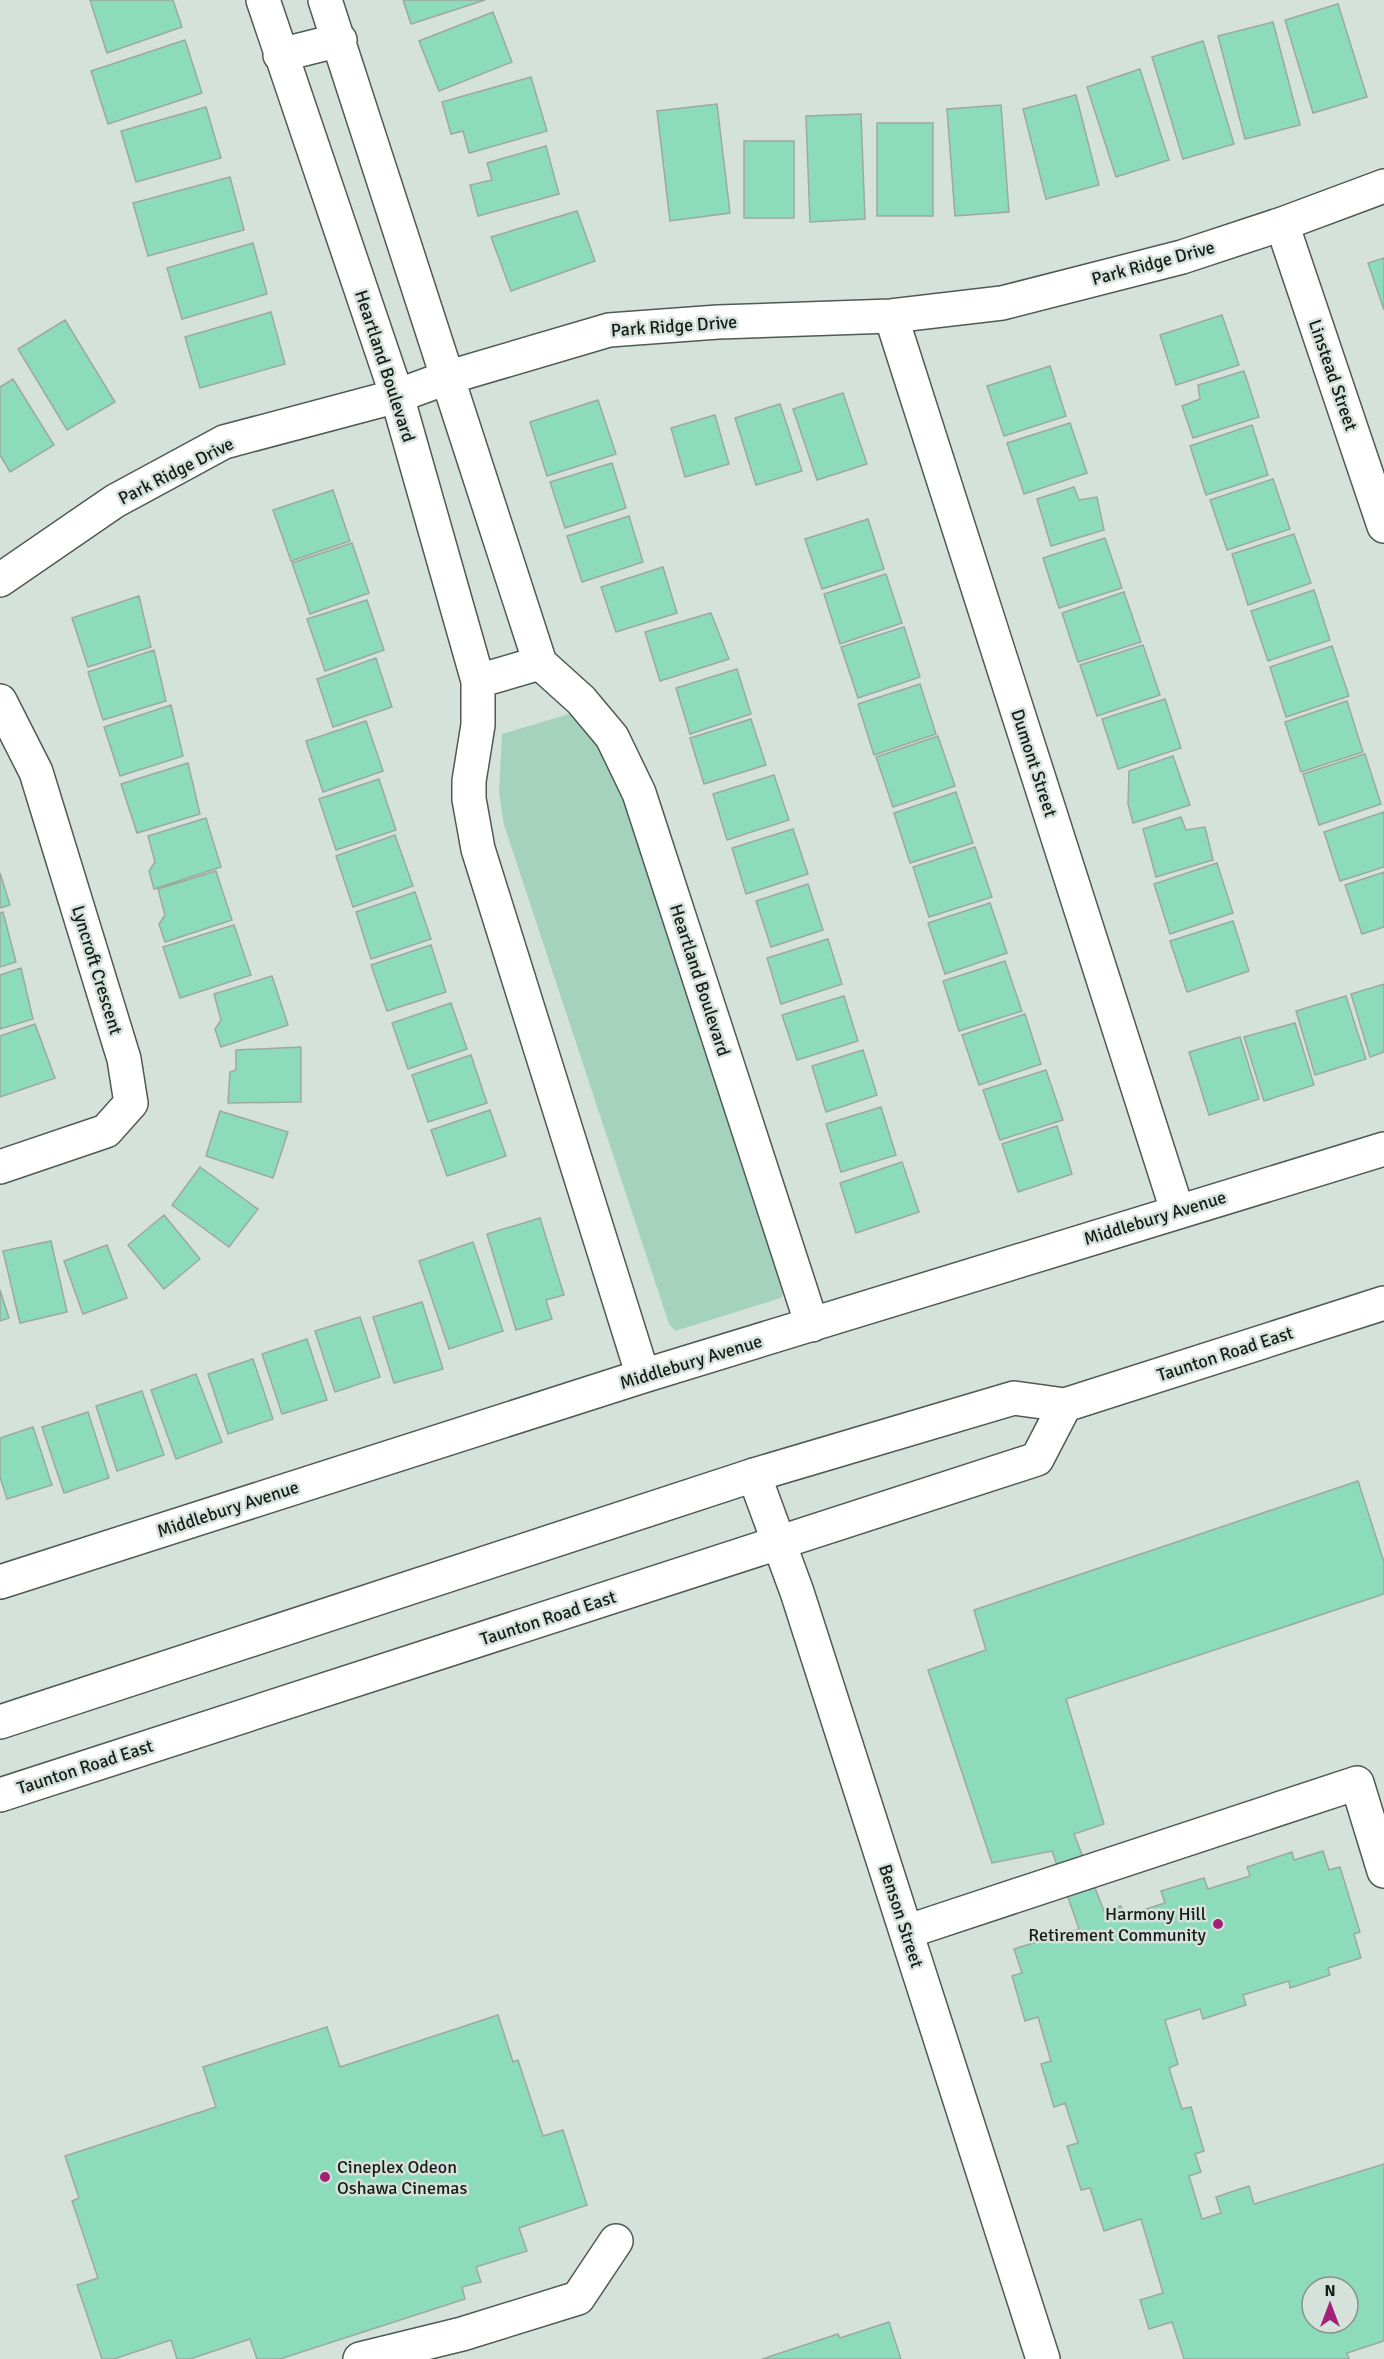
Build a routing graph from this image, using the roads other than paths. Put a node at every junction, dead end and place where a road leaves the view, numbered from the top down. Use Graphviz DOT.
graph roads {
  1 [pos="263,0"];
  2 [pos="325,0"];
  3 [pos="340,40"];
  4 [pos="280,55"];
  5 [pos="1384,186"];
  6 [pos="1282,224"];
  7 [pos="891,316"];
  8 [pos="446,378"];
  9 [pos="397,396"];
  10 [pos="1384,526"];
  11 [pos="0,580"];
  12 [pos="540,663"];
  13 [pos="478,681"];
  14 [pos="0,701"];
  15 [pos="1384,1149"];
  16 [pos="0,1167"];
  17 [pos="1177,1210"];
  18 [pos="1384,1303"];
  19 [pos="812,1325"];
  20 [pos="643,1376"];
  21 [pos="1065,1405"];
  22 [pos="754,1475"];
  23 [pos="779,1543"];
  24 [pos="0,1582"];
  25 [pos="0,1722"];
  26 [pos="0,1795"];
  27 [pos="1384,1871"];
  28 [pos="906,1932"];
  29 [pos="616,2241"];
  30 [pos="360,2359"];
  31 [pos="1043,2359"];
  1 -- 4 [label="street, Heartland Boulevard"];
  2 -- 3 [label="street, Heartland Boulevard"];
  3 -- 4 [label="street"];
  3 -- 8 [label="street, Heartland Boulevard"];
  4 -- 9 [label="street, Heartland Boulevard"];
  5 -- 6 [label="street, Park Ridge Drive"];
  6 -- 7 [label="street, Park Ridge Drive"];
  6 -- 10 [label="street, Linstead Street"];
  7 -- 8 [label="street, Park Ridge Drive"];
  7 -- 17 [label="street, Dumont Street"];
  8 -- 9 [label="street, Park Ridge Drive"];
  8 -- 12 [label="street, Heartland Boulevard"];
  9 -- 11 [label="street, Park Ridge Drive"];
  9 -- 13 [label="street, Heartland Boulevard"];
  12 -- 13 [label="street"];
  12 -- 19 [label="street, Heartland Boulevard"];
  13 -- 20 [label="street, Heartland Boulevard"];
  14 -- 16 [label="street, Lyncroft Crescent"];
  15 -- 17 [label="street, Middlebury Avenue"];
  17 -- 19 [label="street, Middlebury Avenue"];
  18 -- 21 [label="street, Taunton Road East"];
  19 -- 20 [label="street, Middlebury Avenue"];
  20 -- 24 [label="street, Middlebury Avenue"];
  21 -- 22 [label="street, Taunton Road East"];
  21 -- 23 [label="street, Taunton Road East"];
  22 -- 23 [label="street, Benson Street"];
  22 -- 25 [label="street, Taunton Road East"];
  23 -- 26 [label="street, Taunton Road East"];
  23 -- 28 [label="street, Benson Street"];
  27 -- 28 [label="street"];
  28 -- 31 [label="street, Benson Street"];
  29 -- 30 [label="street"];
}
